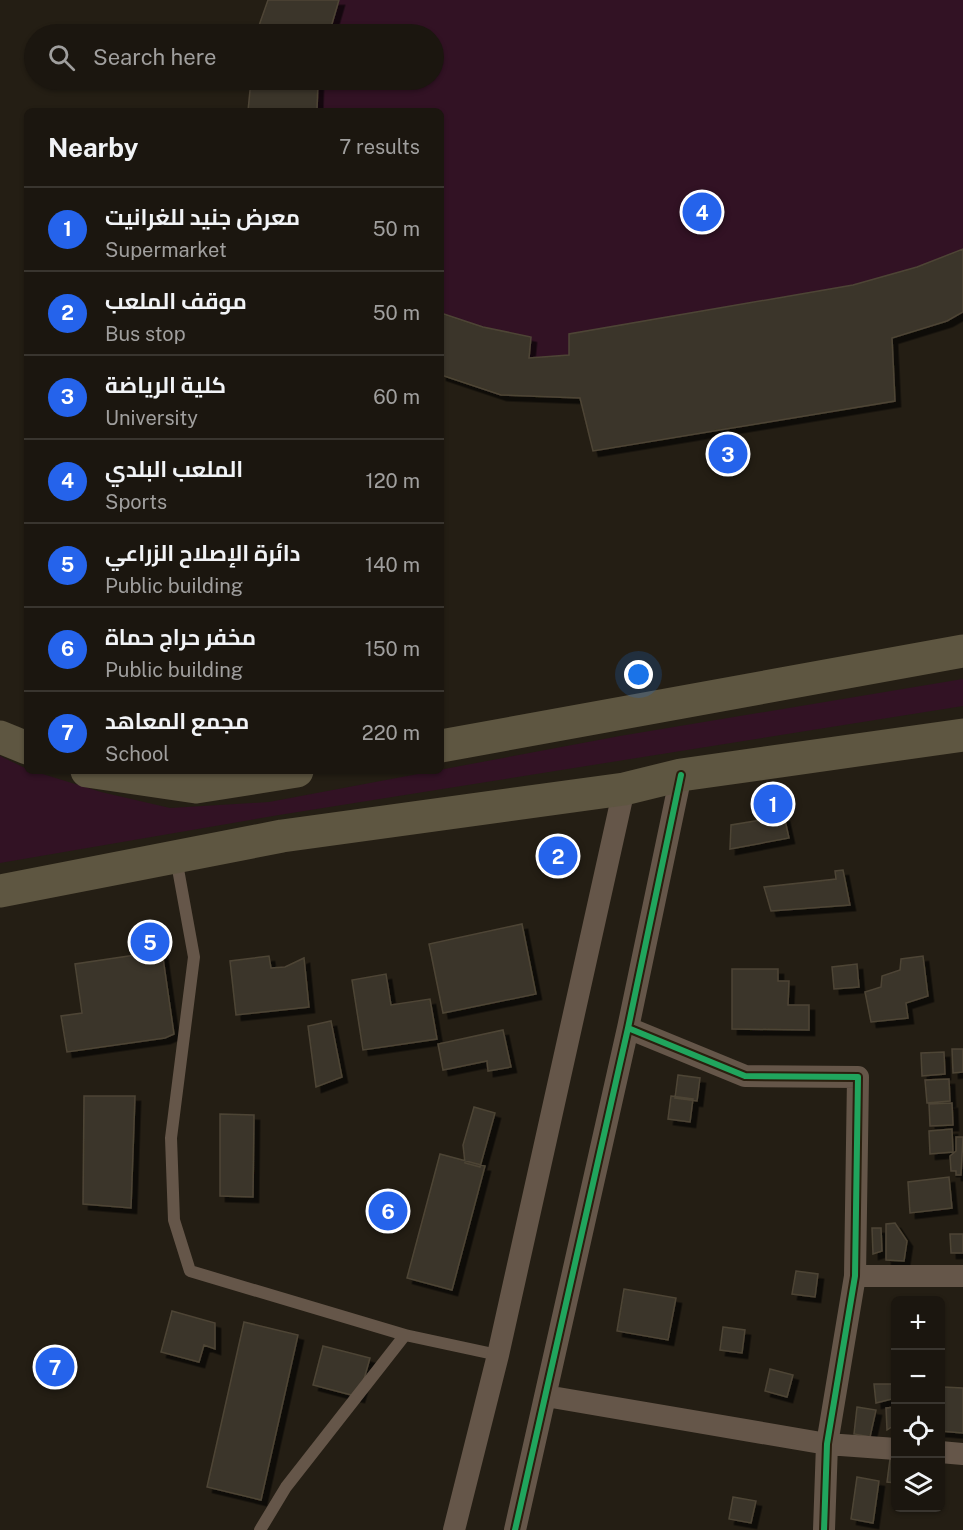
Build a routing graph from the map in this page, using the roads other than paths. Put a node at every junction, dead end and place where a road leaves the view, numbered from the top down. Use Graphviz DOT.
graph roads {
  1 [pos="963,651"];
  2 [pos="963,735"];
  3 [pos="0,737"];
  4 [pos="444,745"];
  5 [pos="24,747"];
  6 [pos="107,774"];
  7 [pos="278,774"];
  8 [pos="681,775"];
  9 [pos="624,789"];
  10 [pos="176,856"];
  11 [pos="0,891"];
  12 [pos="628,1028"];
  13 [pos="855,1276"];
  14 [pos="963,1276"];
  15 [pos="405,1335"];
  16 [pos="498,1355"];
  17 [pos="546,1396"];
  18 [pos="826,1444"];
  19 [pos="891,1449"];
  20 [pos="945,1452"];
  21 [pos="963,1454"];
  22 [pos="260,1530"];
  23 [pos="454,1530"];
  24 [pos="515,1530"];
  25 [pos="824,1530"];
  1 -- 4 [label="main road"];
  2 -- 8 [label="main road"];
  3 -- 5 [label="main road"];
  6 -- 7 [label="main road"];
  8 -- 9 [label="main road"];
  8 -- 12 [label="street"];
  9 -- 10 [label="main road"];
  9 -- 16 [label="street"];
  10 -- 11 [label="main road"];
  10 -- 15 [label="lane"];
  12 -- 13 [label="street"];
  12 -- 17 [label="street"];
  13 -- 14 [label="street"];
  13 -- 18 [label="street"];
  15 -- 16 [label="lane"];
  15 -- 22 [label="lane"];
  16 -- 23 [label="street"];
  17 -- 18 [label="street"];
  17 -- 24 [label="street"];
  18 -- 19 [label="street"];
  18 -- 25 [label="street"];
  20 -- 21 [label="street"];
}
